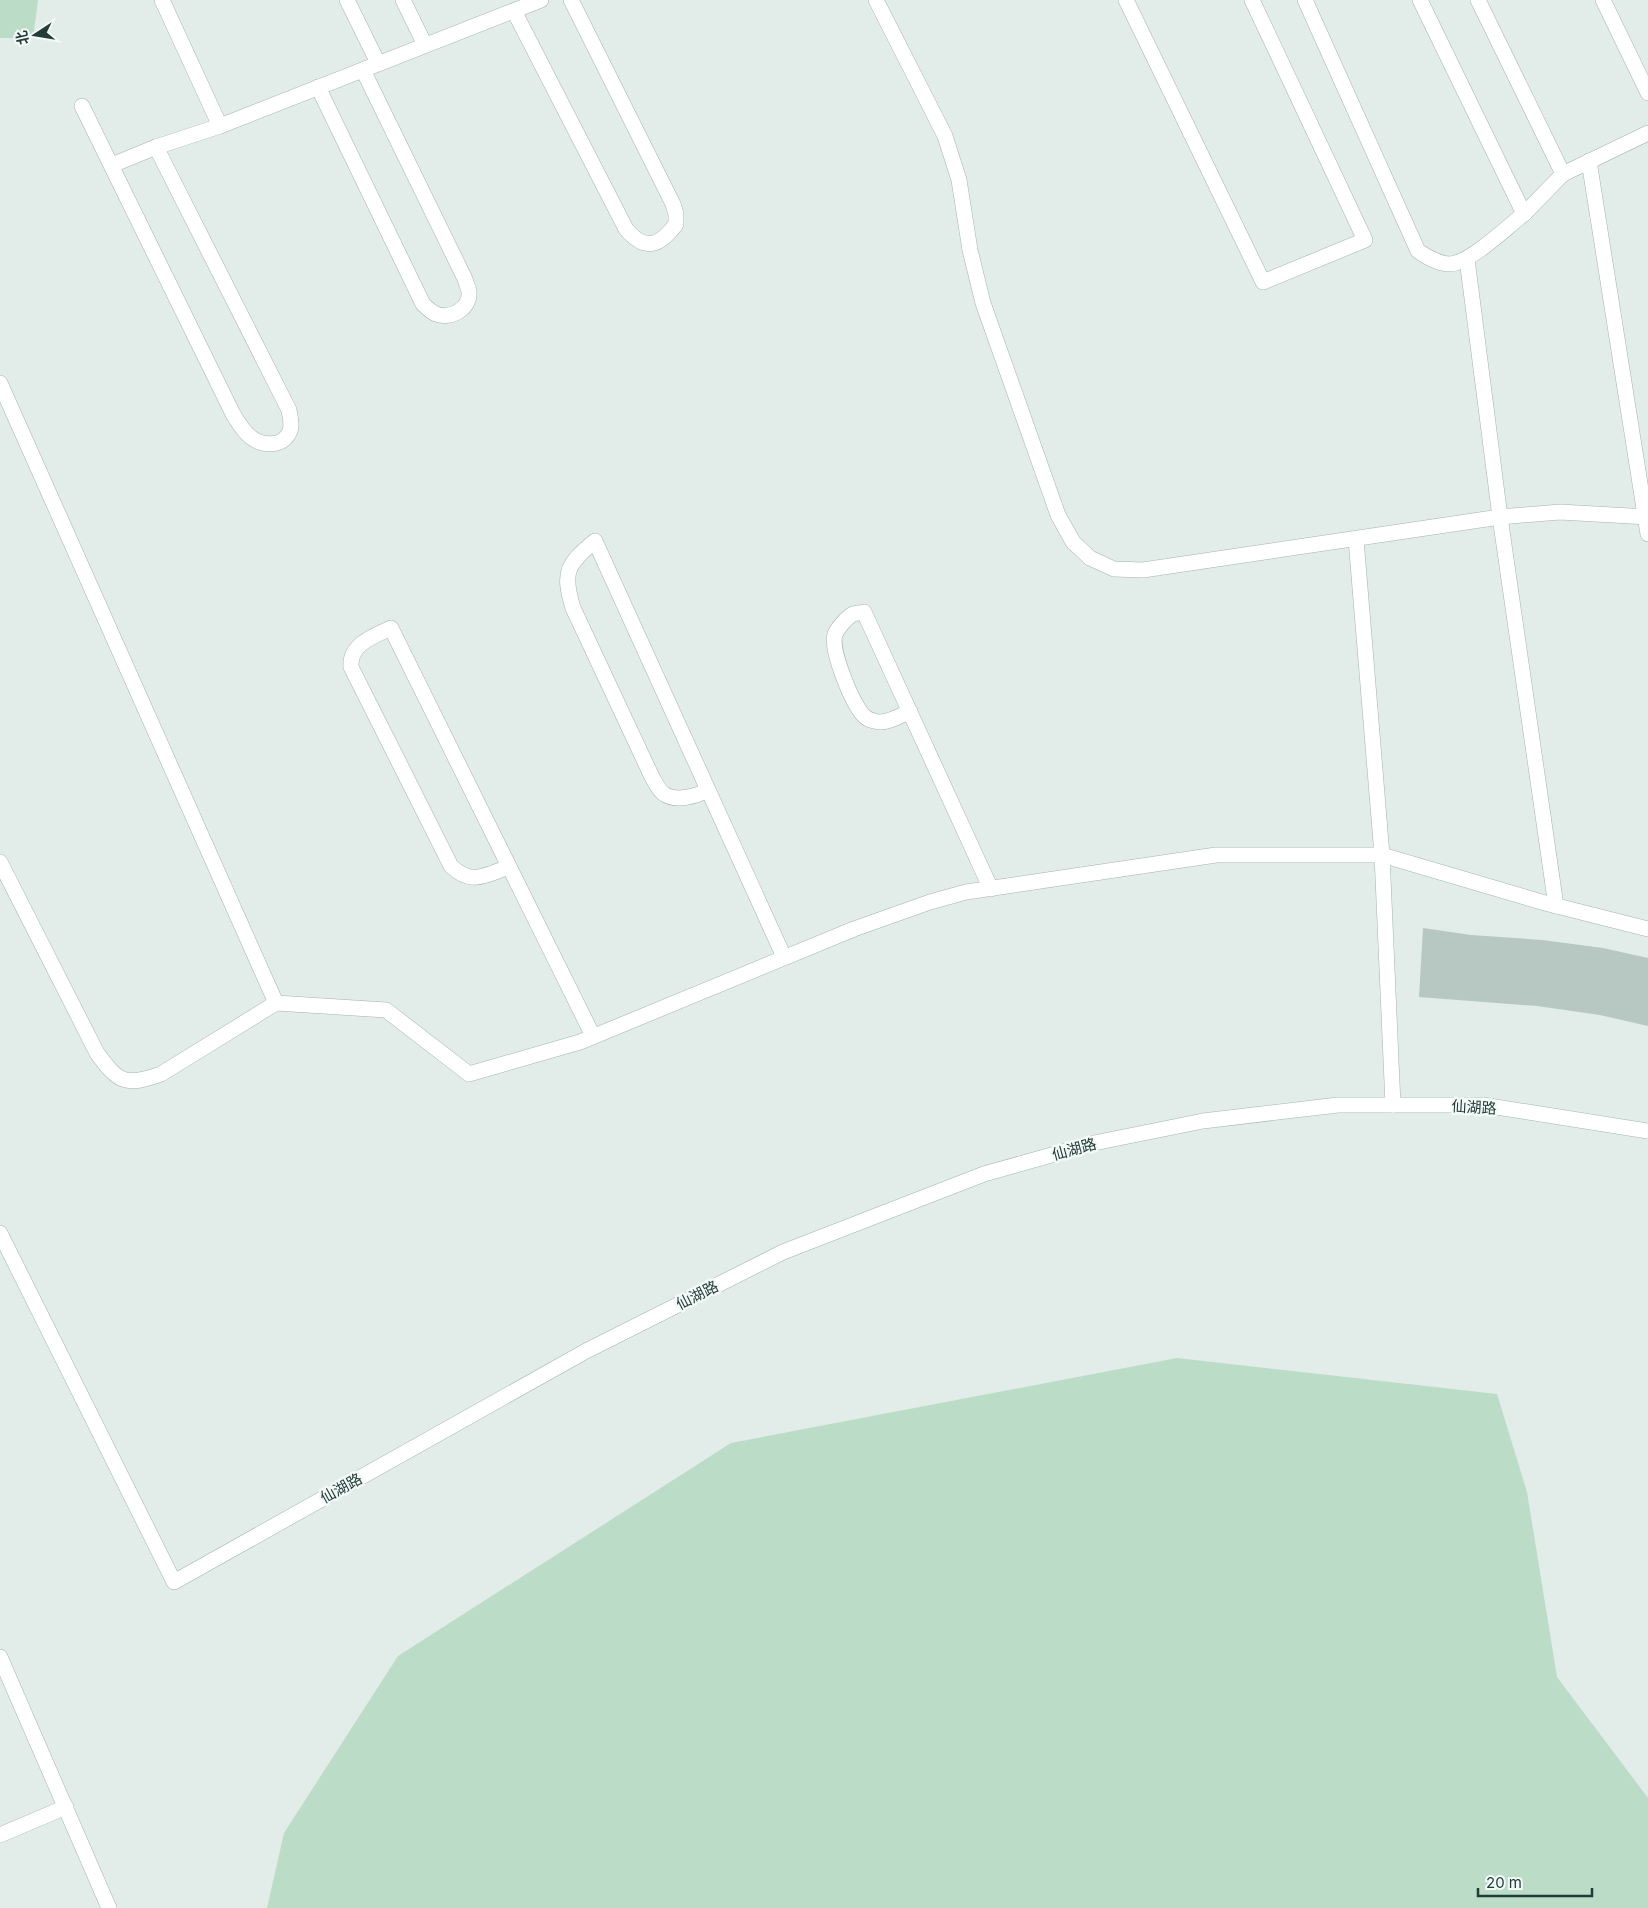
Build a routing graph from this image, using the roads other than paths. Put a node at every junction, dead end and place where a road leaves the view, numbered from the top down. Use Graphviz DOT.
graph roads {
  1 [pos="162,0"];
  2 [pos="347,0"];
  3 [pos="403,0"];
  4 [pos="541,0"];
  5 [pos="571,0"];
  6 [pos="876,0"];
  7 [pos="1126,0"];
  8 [pos="1252,0"];
  9 [pos="1304,0"];
  10 [pos="1420,0"];
  11 [pos="1478,0"];
  12 [pos="1603,0"];
  13 [pos="514,10"];
  14 [pos="425,45"];
  15 [pos="378,64"];
  16 [pos="363,70"];
  17 [pos="318,88"];
  18 [pos="1648,93"];
  19 [pos="82,106"];
  20 [pos="220,126"];
  21 [pos="1648,132"];
  22 [pos="156,147"];
  23 [pos="1589,161"];
  24 [pos="112,165"];
  25 [pos="1562,174"];
  26 [pos="1524,214"];
  27 [pos="1467,259"];
  28 [pos="0,383"];
  29 [pos="1500,517"];
  30 [pos="1647,517"];
  31 [pos="1648,534"];
  32 [pos="1356,539"];
  33 [pos="910,711"];
  34 [pos="708,790"];
  35 [pos="1382,855"];
  36 [pos="0,862"];
  37 [pos="509,867"];
  38 [pos="991,889"];
  39 [pos="1556,906"];
  40 [pos="1648,930"];
  41 [pos="784,957"];
  42 [pos="276,1003"];
  43 [pos="594,1036"];
  44 [pos="1393,1105"];
  45 [pos="1648,1131"];
  46 [pos="0,1233"];
  47 [pos="0,1657"];
  48 [pos="66,1807"];
  49 [pos="0,1834"];
  50 [pos="109,1908"];
  1 -- 20 [label="street"];
  2 -- 15 [label="street"];
  3 -- 14 [label="street"];
  4 -- 13 [label="street"];
  5 -- 13 [label="street"];
  6 -- 32 [label="street"];
  7 -- 8 [label="street"];
  9 -- 27 [label="street"];
  10 -- 26 [label="street"];
  11 -- 25 [label="street"];
  12 -- 18 [label="street"];
  13 -- 14 [label="street"];
  14 -- 15 [label="street"];
  15 -- 16 [label="street"];
  16 -- 17 [label="street"];
  16 -- 17 [label="street"];
  17 -- 20 [label="street"];
  19 -- 24 [label="street"];
  20 -- 22 [label="street"];
  21 -- 23 [label="street"];
  22 -- 24 [label="street"];
  22 -- 24 [label="street"];
  23 -- 25 [label="street"];
  23 -- 30 [label="street"];
  25 -- 26 [label="street"];
  26 -- 27 [label="street"];
  27 -- 29 [label="street"];
  28 -- 42 [label="street"];
  29 -- 30 [label="street"];
  29 -- 32 [label="street"];
  29 -- 39 [label="street"];
  30 -- 31 [label="street"];
  32 -- 35 [label="street"];
  33 -- 33 [label="street"];
  33 -- 38 [label="street"];
  34 -- 34 [label="street"];
  34 -- 41 [label="street"];
  35 -- 38 [label="street"];
  35 -- 39 [label="street"];
  35 -- 44 [label="street"];
  36 -- 42 [label="street"];
  37 -- 37 [label="street"];
  37 -- 43 [label="street"];
  38 -- 41 [label="street"];
  39 -- 40 [label="street"];
  41 -- 43 [label="street"];
  42 -- 43 [label="street"];
  44 -- 45 [label="street, 仙湖路"];
  44 -- 46 [label="street, 仙湖路"];
  47 -- 48 [label="street"];
  48 -- 49 [label="street"];
  48 -- 50 [label="street"];
}
